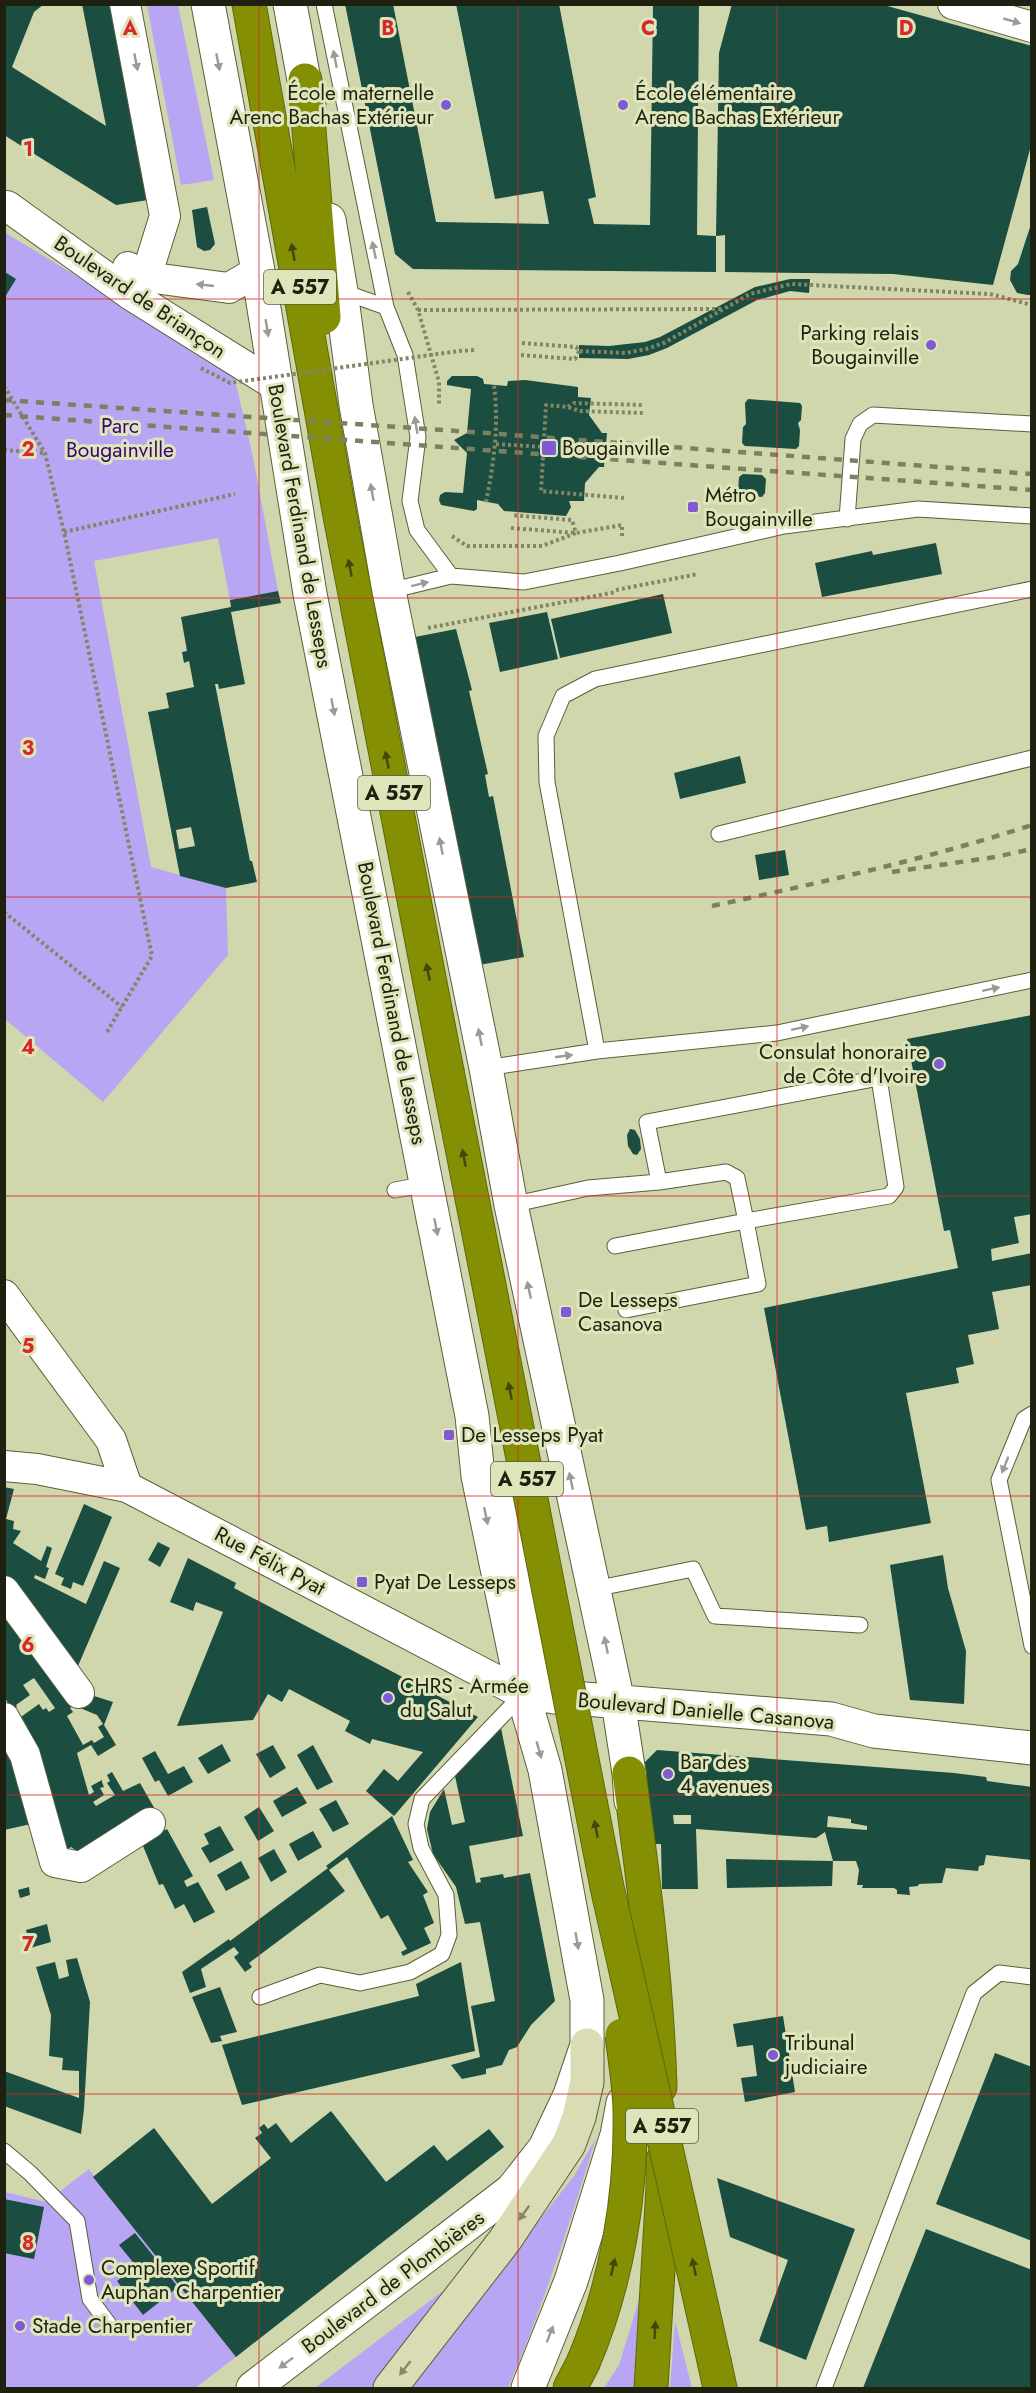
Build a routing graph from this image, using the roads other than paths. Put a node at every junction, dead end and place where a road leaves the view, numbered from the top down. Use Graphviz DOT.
graph roads {
  1 [pos="125,4"];
  2 [pos="208,4"];
  3 [pos="249,4"];
  4 [pos="290,4"];
  5 [pos="324,4"];
  6 [pos="953,4"];
  7 [pos="1032,27"];
  8 [pos="305,80"];
  9 [pos="6,205"];
  10 [pos="258,271"];
  11 [pos="146,277"];
  12 [pos="341,291"];
  13 [pos="386,307"];
  14 [pos="275,385"];
  15 [pos="1032,424"];
  16 [pos="340,516"];
  17 [pos="1032,516"];
  18 [pos="847,519"];
  19 [pos="451,576"];
  20 [pos="1032,589"];
  21 [pos="389,591"];
  22 [pos="1032,758"];
  23 [pos="719,834"];
  24 [pos="1032,980"];
  25 [pos="597,1052"];
  26 [pos="486,1068"];
  27 [pos="659,1182"];
  28 [pos="428,1184"];
  29 [pos="395,1190"];
  30 [pos="511,1205"];
  31 [pos="746,1221"];
  32 [pos="615,1246"];
  33 [pos="4,1295"];
  34 [pos="626,1311"];
  35 [pos="1032,1414"];
  36 [pos="472,1416"];
  37 [pos="4,1466"];
  38 [pos="127,1487"];
  39 [pos="584,1538"];
  40 [pos="519,1550"];
  41 [pos="594,1589"];
  42 [pos="4,1591"];
  43 [pos="860,1625"];
  44 [pos="1032,1646"];
  45 [pos="79,1693"];
  46 [pos="539,1695"];
  47 [pos="618,1702"];
  48 [pos="4,1718"];
  49 [pos="1032,1748"];
  50 [pos="629,1773"];
  51 [pos="150,1823"];
  52 [pos="607,1887"];
  53 [pos="1032,1977"];
  54 [pos="260,1997"];
  55 [pos="587,2045"];
  56 [pos="4,2151"];
  57 [pos="108,2323"];
  58 [pos="576,2376"];
  59 [pos="718,2377"];
  60 [pos="253,2388"];
  61 [pos="390,2388"];
  62 [pos="528,2388"];
  63 [pos="651,2388"];
  64 [pos="825,2388"];
  1 -- 11 [label="street, one-way"];
  2 -- 10 [label="street, Boulevard Ferdinand de Lesseps, one-way"];
  16 -- 3 [label="highway, A 557, one-way"];
  4 -- 8 [label="street"];
  13 -- 5 [label="lane, one-way"];
  6 -- 7 [label="street, one-way"];
  8 -- 12 [label="street"];
  8 -- 16 [label="highway"];
  9 -- 11 [label="street, Boulevard de Briançon"];
  9 -- 14 [label="street, Boulevard de Briançon"];
  10 -- 11 [label="street, Boulevard de Briançon, one-way"];
  10 -- 14 [label="street, Boulevard Ferdinand de Lesseps, one-way"];
  12 -- 13 [label="lane"];
  21 -- 12 [label="street, one-way"];
  19 -- 13 [label="lane, one-way"];
  14 -- 28 [label="street, Boulevard Ferdinand de Lesseps, one-way"];
  15 -- 18 [label="lane"];
  52 -- 16 [label="highway, A 557, one-way, bridge"];
  17 -- 18 [label="lane"];
  18 -- 19 [label="lane"];
  21 -- 19 [label="lane, one-way"];
  20 -- 25 [label="lane"];
  26 -- 21 [label="street, one-way"];
  22 -- 23 [label="lane"];
  25 -- 24 [label="lane, one-way"];
  26 -- 25 [label="lane, one-way"];
  26 -- 30 [label="street"];
  27 -- 30 [label="lane"];
  27 -- 31 [label="lane"];
  27 -- 31 [label="lane"];
  28 -- 29 [label="lane"];
  28 -- 36 [label="street, Boulevard Ferdinand de Lesseps, one-way"];
  39 -- 30 [label="street, one-way"];
  31 -- 32 [label="lane"];
  31 -- 34 [label="lane"];
  33 -- 38 [label="street"];
  35 -- 44 [label="lane, one-way"];
  36 -- 40 [label="street"];
  36 -- 46 [label="street, Boulevard Ferdinand de Lesseps, one-way"];
  37 -- 38 [label="street, Rue Félix Pyat"];
  38 -- 46 [label="street, Rue Félix Pyat"];
  39 -- 40 [label="street"];
  39 -- 41 [label="street"];
  40 -- 46 [label="street"];
  41 -- 43 [label="lane"];
  47 -- 41 [label="street, one-way"];
  42 -- 45 [label="street"];
  46 -- 47 [label="street, Boulevard Danielle Casanova"];
  46 -- 54 [label="lane"];
  46 -- 55 [label="street, Boulevard Ferdinand de Lesseps, one-way"];
  47 -- 49 [label="street, Boulevard Danielle Casanova"];
  47 -- 50 [label="street"];
  48 -- 51 [label="street"];
  62 -- 50 [label="street, one-way"];
  63 -- 50 [label="highway, one-way"];
  58 -- 52 [label="highway, one-way, bridge"];
  59 -- 52 [label="highway, A 557, one-way, bridge"];
  53 -- 64 [label="lane"];
  55 -- 60 [label="street, Boulevard de Plombières, one-way"];
  55 -- 61 [label="main road, one-way"];
  56 -- 57 [label="lane"];
}
